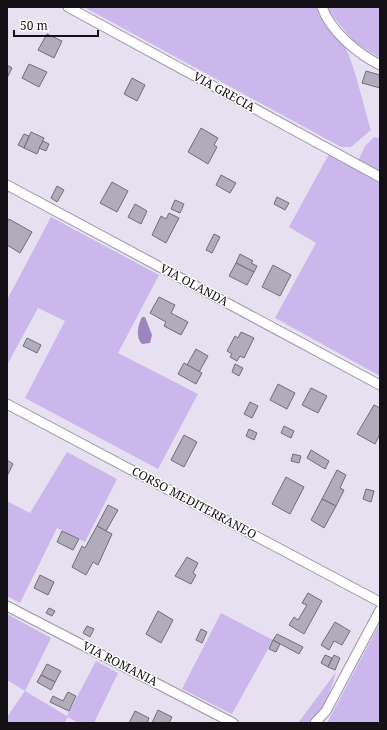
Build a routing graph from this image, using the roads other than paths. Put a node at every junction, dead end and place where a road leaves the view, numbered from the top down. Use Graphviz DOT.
graph roads {
  1 [pos="68,7"];
  2 [pos="323,11"];
  3 [pos="380,65"];
  4 [pos="380,177"];
  5 [pos="7,185"];
  6 [pos="380,385"];
  7 [pos="7,404"];
  8 [pos="380,602"];
  9 [pos="7,606"];
  10 [pos="380,610"];
  11 [pos="233,723"];
  12 [pos="315,723"];
  1 -- 4 [label="street, VIA GRECIA"];
  2 -- 3 [label="street"];
  5 -- 6 [label="street, VIA OLANDA"];
  7 -- 8 [label="street, CORSO MEDITERRANEO"];
  9 -- 11 [label="street, VIA ROMANIA"];
  10 -- 12 [label="street"];
}
